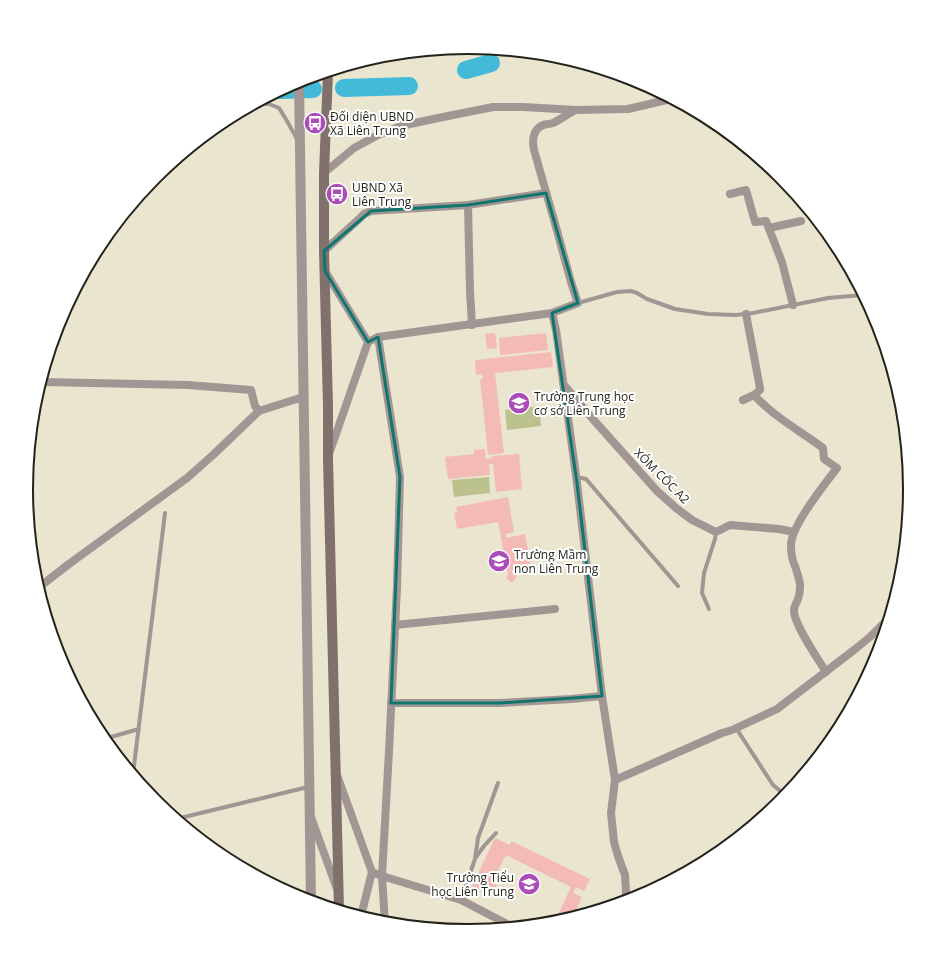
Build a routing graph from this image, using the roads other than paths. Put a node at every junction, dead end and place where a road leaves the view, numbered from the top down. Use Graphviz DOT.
graph roads {
  1 [pos="328,77"];
  2 [pos="299,88"];
  3 [pos="663,101"];
  4 [pos="267,104"];
  5 [pos="576,110"];
  6 [pos="300,144"];
  7 [pos="324,173"];
  8 [pos="546,193"];
  9 [pos="730,194"];
  10 [pos="468,205"];
  11 [pos="800,221"];
  12 [pos="769,228"];
  13 [pos="324,251"];
  14 [pos="325,271"];
  15 [pos="857,295"];
  16 [pos="578,303"];
  17 [pos="793,305"];
  18 [pos="552,313"];
  19 [pos="746,314"];
  20 [pos="472,325"];
  21 [pos="378,337"];
  22 [pos="368,342"];
  23 [pos="46,382"];
  24 [pos="563,384"];
  25 [pos="754,395"];
  26 [pos="303,397"];
  27 [pos="743,400"];
  28 [pos="259,411"];
  29 [pos="328,459"];
  30 [pos="576,476"];
  31 [pos="165,513"];
  32 [pos="716,532"];
  33 [pos="794,532"];
  34 [pos="43,584"];
  35 [pos="678,586"];
  36 [pos="555,608"];
  37 [pos="709,609"];
  38 [pos="395,625"];
  39 [pos="881,626"];
  40 [pos="826,672"];
  41 [pos="602,696"];
  42 [pos="391,703"];
  43 [pos="736,728"];
  44 [pos="139,729"];
  45 [pos="111,737"];
  46 [pos="134,767"];
  47 [pos="336,770"];
  48 [pos="615,780"];
  49 [pos="498,783"];
  50 [pos="309,786"];
  51 [pos="781,792"];
  52 [pos="310,813"];
  53 [pos="183,817"];
  54 [pos="496,833"];
  55 [pos="475,859"];
  56 [pos="372,872"];
  57 [pos="382,876"];
  58 [pos="309,894"];
  59 [pos="338,894"];
  60 [pos="626,894"];
  61 [pos="461,900"];
  62 [pos="339,904"];
  63 [pos="362,911"];
  64 [pos="385,916"];
  65 [pos="505,922"];
  1 -- 7 [label="main road"];
  2 -- 6 [label="street"];
  3 -- 5 [label="street"];
  4 -- 6 [label="lane"];
  5 -- 7 [label="street"];
  5 -- 8 [label="street"];
  6 -- 26 [label="street"];
  7 -- 13 [label="main road"];
  8 -- 10 [label="street"];
  8 -- 16 [label="street"];
  9 -- 12 [label="street"];
  10 -- 13 [label="street"];
  10 -- 20 [label="street"];
  11 -- 12 [label="street"];
  12 -- 17 [label="street"];
  13 -- 14 [label="main road"];
  14 -- 22 [label="street"];
  14 -- 29 [label="main road"];
  15 -- 17 [label="lane"];
  16 -- 18 [label="street"];
  16 -- 19 [label="lane"];
  17 -- 19 [label="lane"];
  18 -- 20 [label="street"];
  18 -- 24 [label="street"];
  19 -- 25 [label="street"];
  20 -- 21 [label="street"];
  21 -- 22 [label="street"];
  21 -- 38 [label="street"];
  22 -- 29 [label="street"];
  23 -- 28 [label="street"];
  24 -- 30 [label="street"];
  24 -- 32 [label="street, XÓM CỐC A2"];
  25 -- 27 [label="street"];
  25 -- 33 [label="street"];
  26 -- 28 [label="street"];
  26 -- 50 [label="street"];
  28 -- 34 [label="street"];
  29 -- 47 [label="main road"];
  30 -- 35 [label="lane"];
  30 -- 41 [label="street"];
  31 -- 44 [label="lane"];
  32 -- 33 [label="street"];
  32 -- 37 [label="lane"];
  33 -- 40 [label="street"];
  36 -- 38 [label="street"];
  38 -- 42 [label="street"];
  39 -- 40 [label="street"];
  40 -- 43 [label="street"];
  41 -- 42 [label="street"];
  41 -- 48 [label="street"];
  42 -- 57 [label="street"];
  43 -- 48 [label="street"];
  43 -- 51 [label="lane"];
  44 -- 45 [label="lane"];
  44 -- 46 [label="lane"];
  47 -- 56 [label="street"];
  47 -- 59 [label="main road"];
  48 -- 60 [label="street"];
  49 -- 55 [label="lane"];
  50 -- 52 [label="street"];
  50 -- 53 [label="lane"];
  52 -- 58 [label="street"];
  52 -- 59 [label="street"];
  54 -- 55 [label="lane"];
  55 -- 61 [label="lane"];
  56 -- 57 [label="street"];
  56 -- 63 [label="street"];
  57 -- 61 [label="street"];
  57 -- 64 [label="street"];
  59 -- 62 [label="main road"];
  61 -- 65 [label="street"];
}
